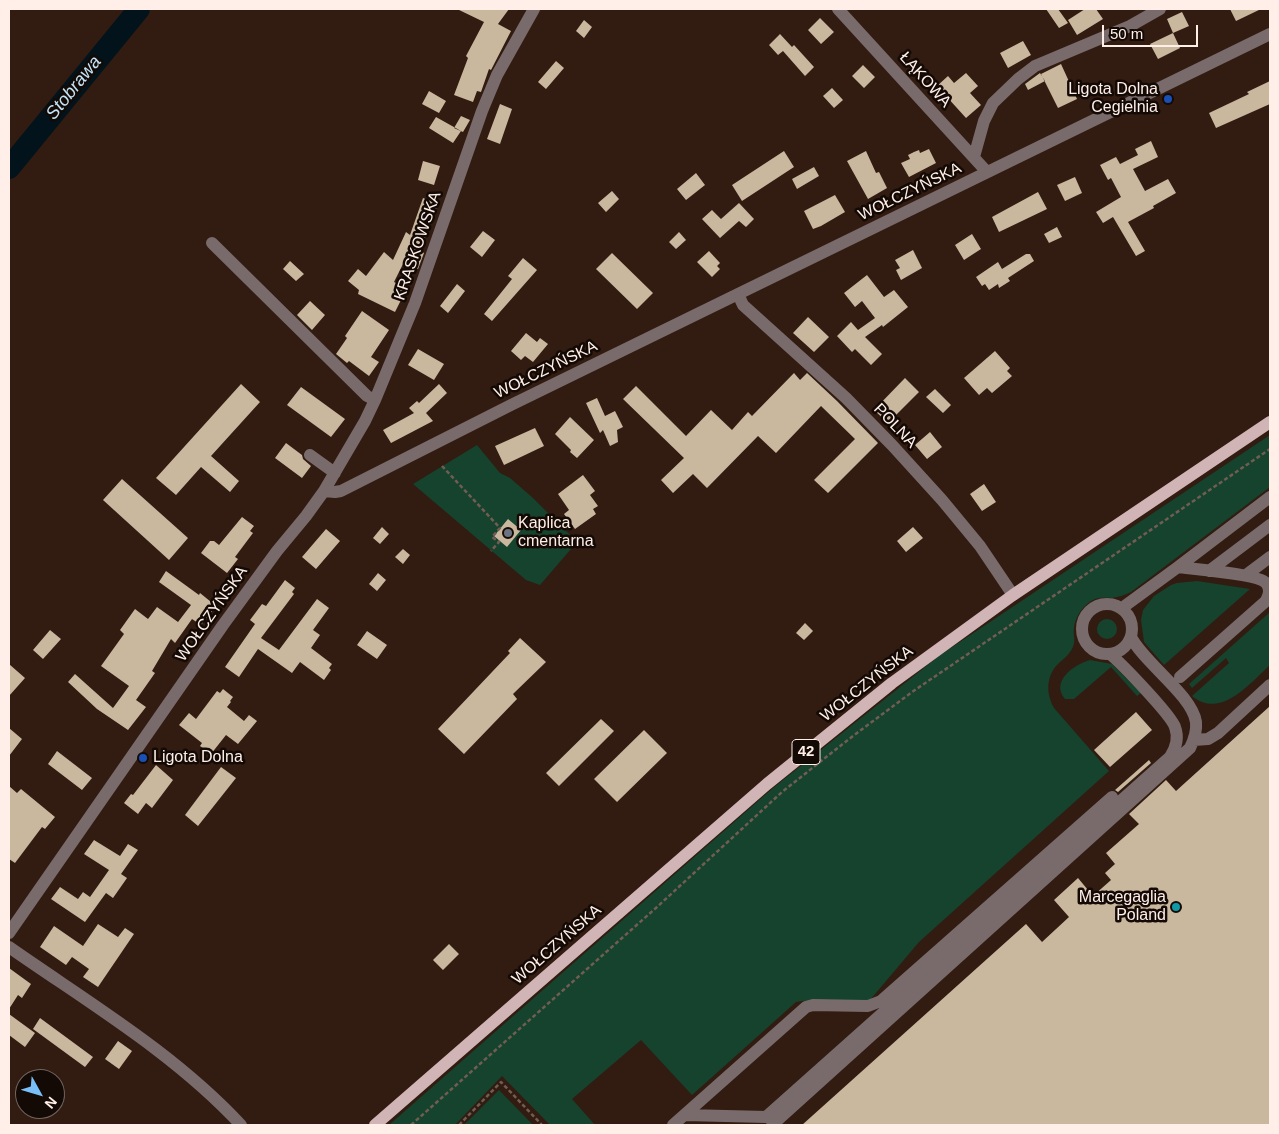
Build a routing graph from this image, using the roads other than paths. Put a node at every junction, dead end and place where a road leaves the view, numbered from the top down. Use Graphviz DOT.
graph roads {
  1 [pos="534,9"];
  2 [pos="838,9"];
  3 [pos="1160,9"];
  4 [pos="1270,34"];
  5 [pos="974,157"];
  6 [pos="987,172"];
  7 [pos="212,243"];
  8 [pos="738,294"];
  9 [pos="376,400"];
  10 [pos="1270,422"];
  11 [pos="310,455"];
  12 [pos="335,473"];
  13 [pos="324,490"];
  14 [pos="1270,497"];
  15 [pos="1270,525"];
  16 [pos="1270,557"];
  17 [pos="1178,567"];
  18 [pos="1209,571"];
  19 [pos="1246,575"];
  20 [pos="1013,595"];
  21 [pos="1122,608"];
  22 [pos="1131,637"];
  23 [pos="1110,654"];
  24 [pos="1180,677"];
  25 [pos="1270,685"];
  26 [pos="1178,739"];
  27 [pos="1194,740"];
  28 [pos="9,933"];
  29 [pos="9,947"];
  30 [pos="685,1114"];
  31 [pos="241,1125"];
  32 [pos="375,1125"];
  33 [pos="673,1125"];
  34 [pos="772,1125"];
  1 -- 9 [label="street, KRASKOWSKA"];
  2 -- 5 [label="street, ŁĄKOWA"];
  3 -- 5 [label="street"];
  4 -- 6 [label="street, WOŁCZYŃSKA"];
  5 -- 6 [label="street, ŁĄKOWA"];
  6 -- 8 [label="street, WOŁCZYŃSKA"];
  7 -- 9 [label="street"];
  8 -- 13 [label="street, WOŁCZYŃSKA"];
  8 -- 20 [label="street, POLNA"];
  9 -- 12 [label="street, KRASKOWSKA"];
  10 -- 20 [label="main road, WOŁCZYŃSKA / 42"];
  11 -- 12 [label="street"];
  12 -- 13 [label="street, KRASKOWSKA"];
  13 -- 28 [label="street, WOŁCZYŃSKA"];
  14 -- 17 [label="street"];
  15 -- 18 [label="street"];
  16 -- 19 [label="street"];
  17 -- 18 [label="street"];
  17 -- 21 [label="street"];
  18 -- 19 [label="street"];
  19 -- 24 [label="street"];
  20 -- 32 [label="main road, WOŁCZYŃSKA / 42"];
  21 -- 22 [label="street"];
  21 -- 23 [label="street"];
  22 -- 23 [label="street"];
  22 -- 27 [label="street"];
  23 -- 26 [label="street"];
  25 -- 27 [label="street"];
  26 -- 30 [label="street"];
  26 -- 30 [label="street"];
  27 -- 34 [label="street"];
  29 -- 31 [label="street"];
  30 -- 33 [label="street"];
}
